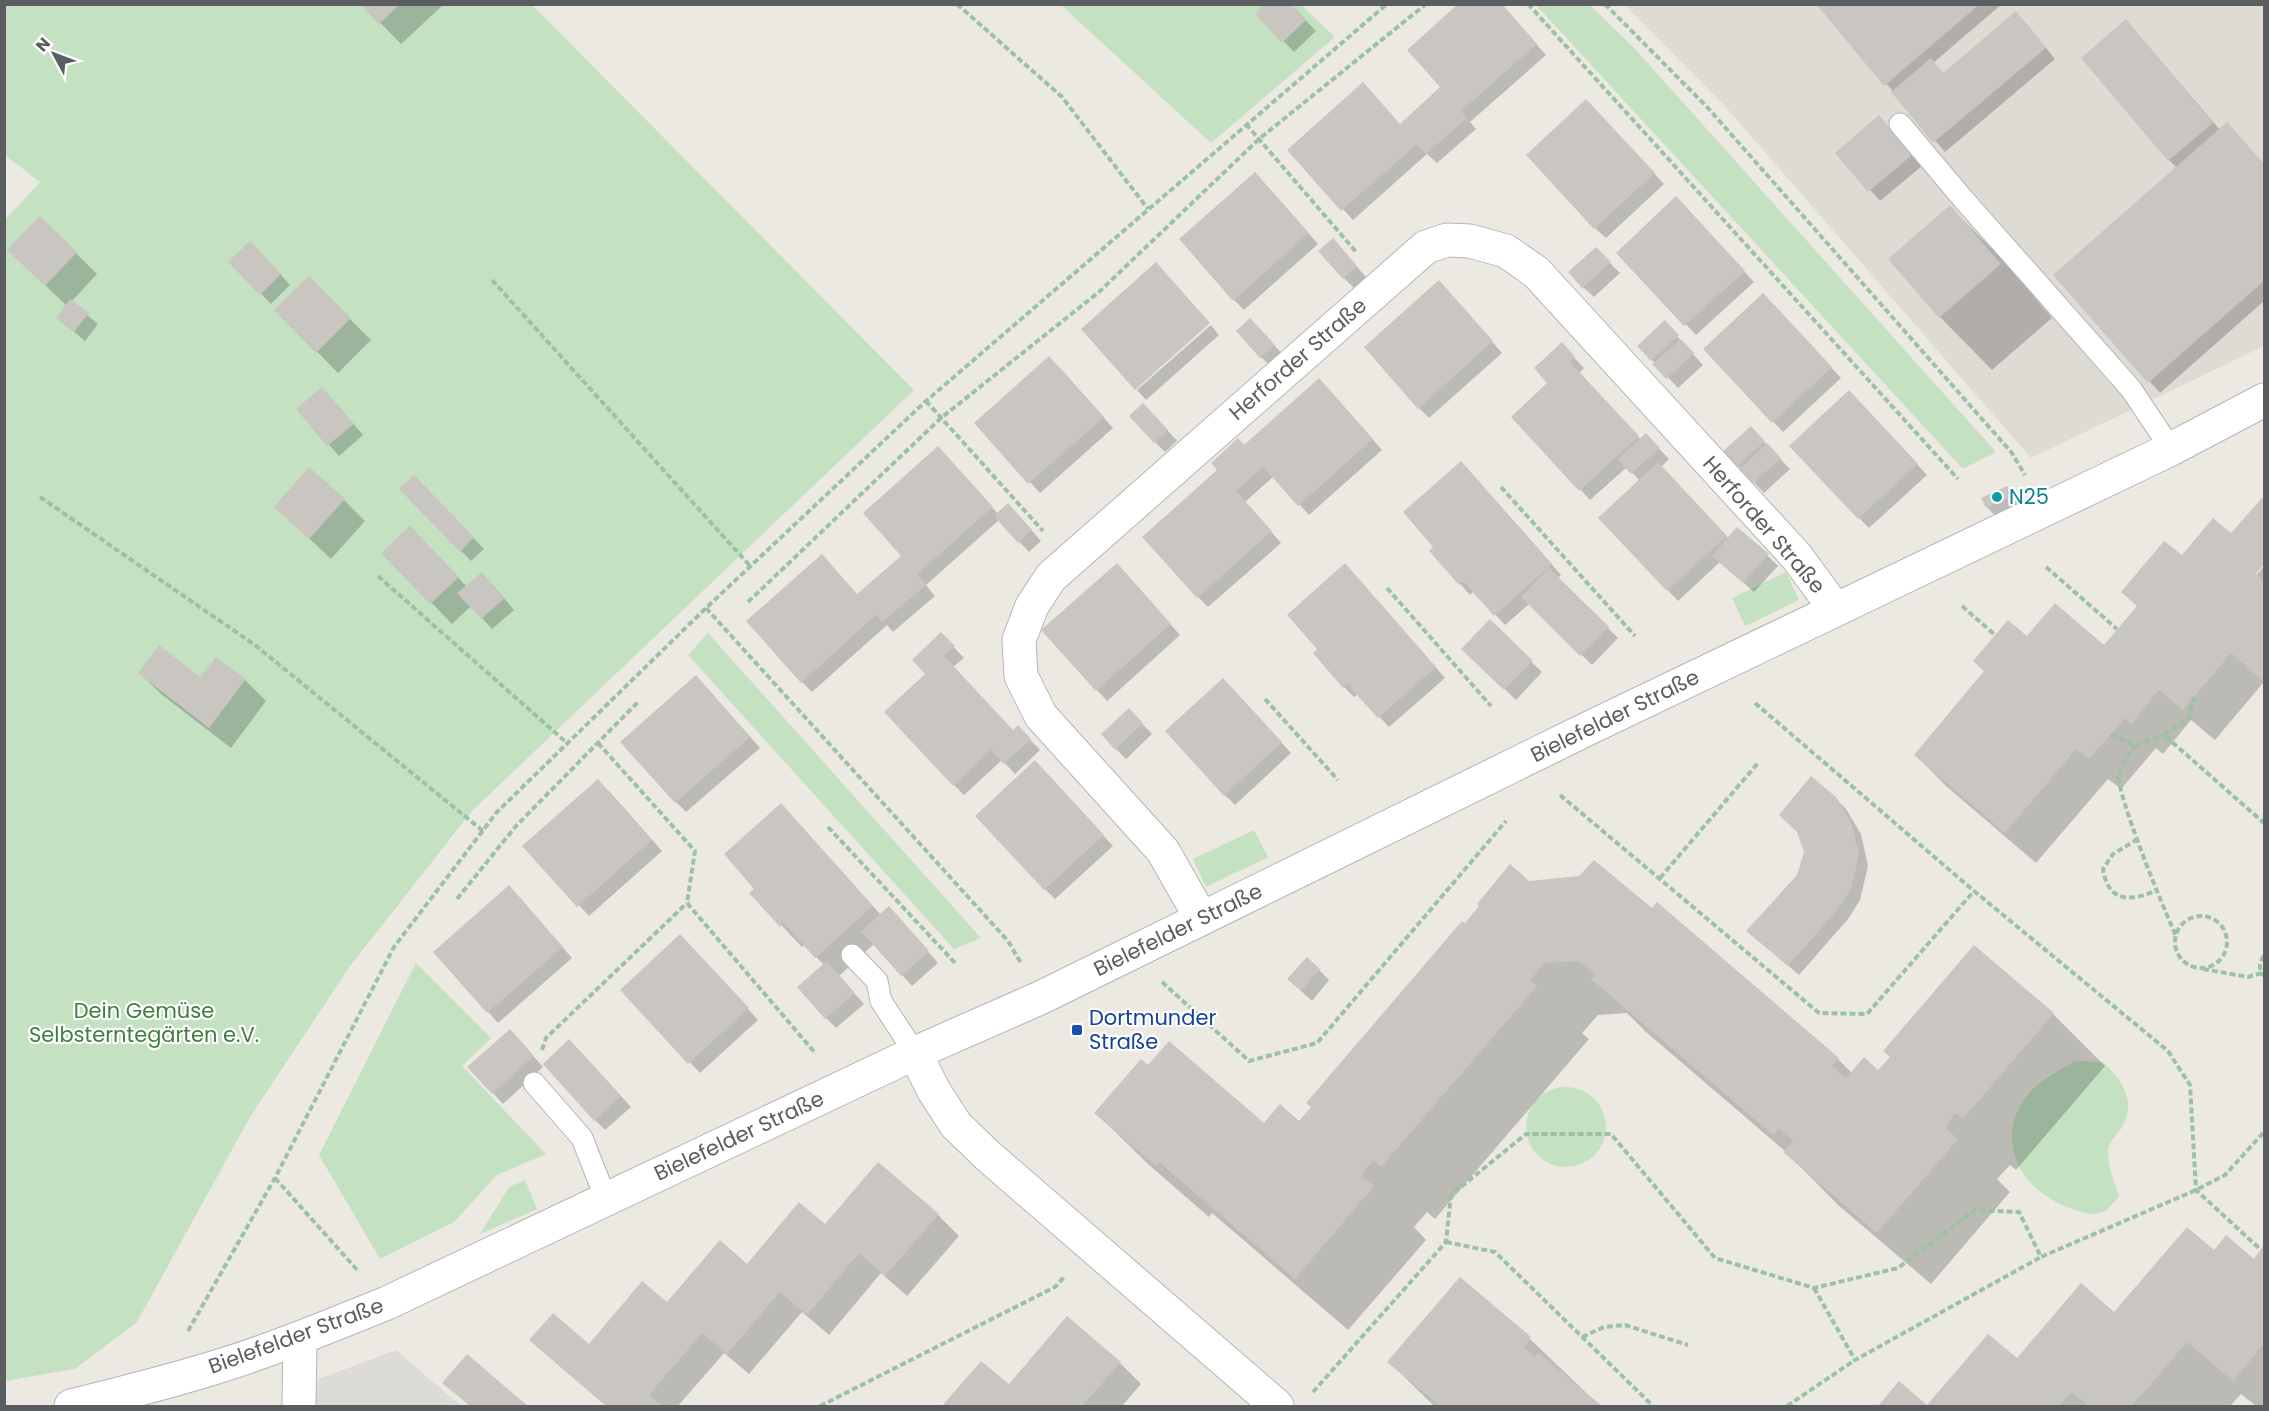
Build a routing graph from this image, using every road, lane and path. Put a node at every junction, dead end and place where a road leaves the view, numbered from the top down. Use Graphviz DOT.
graph roads {
  1 [pos="957,4"];
  2 [pos="1387,4"];
  3 [pos="1426,4"];
  4 [pos="1528,4"];
  5 [pos="1605,4"];
  6 [pos="1246,124"];
  7 [pos="1900,124"];
  8 [pos="1259,139"];
  9 [pos="1148,209"];
  10 [pos="492,280"];
  11 [pos="1384,284"];
  12 [pos="2265,400"];
  13 [pos="926,401"];
  14 [pos="941,418"];
  15 [pos="2171,449"];
  16 [pos="1958,479"];
  17 [pos="1501,487"];
  18 [pos="40,497"];
  19 [pos="2045,510"];
  20 [pos="1070,561"];
  21 [pos="751,567"];
  22 [pos="2046,567"];
  23 [pos="378,576"];
  24 [pos="1386,588"];
  25 [pos="748,602"];
  26 [pos="1962,606"];
  27 [pos="706,608"];
  28 [pos="1835,609"];
  29 [pos="2117,629"];
  30 [pos="1995,635"];
  31 [pos="1635,636"];
  32 [pos="2194,697"];
  33 [pos="1265,699"];
  34 [pos="639,701"];
  35 [pos="1755,704"];
  36 [pos="1491,706"];
  37 [pos="2111,734"];
  38 [pos="2164,735"];
  39 [pos="567,743"];
  40 [pos="598,743"];
  41 [pos="2135,746"];
  42 [pos="1758,763"];
  43 [pos="1338,780"];
  44 [pos="1560,795"];
  45 [pos="1506,821"];
  46 [pos="2265,823"];
  47 [pos="828,827"];
  48 [pos="483,831"];
  49 [pos="2138,839"];
  50 [pos="1660,879"];
  51 [pos="2157,890"];
  52 [pos="1974,891"];
  53 [pos="457,899"];
  54 [pos="687,903"];
  55 [pos="1201,918"];
  56 [pos="2176,936"];
  57 [pos="852,955"];
  58 [pos="2265,956"];
  59 [pos="957,965"];
  60 [pos="2197,967"];
  61 [pos="2263,975"];
  62 [pos="1162,982"];
  63 [pos="1040,998"];
  64 [pos="915,1053"];
  65 [pos="534,1083"];
  66 [pos="843,1087"];
  67 [pos="2265,1132"];
  68 [pos="275,1178"];
  69 [pos="2196,1191"];
  70 [pos="606,1199"];
  71 [pos="1446,1242"];
  72 [pos="1093,1246"];
  73 [pos="2260,1250"];
  74 [pos="2041,1257"];
  75 [pos="1814,1288"];
  76 [pos="387,1303"];
  77 [pos="1582,1336"];
  78 [pos="300,1339"];
  79 [pos="1688,1345"];
  80 [pos="1856,1360"];
  81 [pos="158,1384"];
  82 [pos="1293,1402"];
  83 [pos="71,1407"];
  84 [pos="299,1407"];
  85 [pos="820,1407"];
  86 [pos="1653,1407"];
  87 [pos="1787,1407"];
  1 -- 9 [label="path"];
  2 -- 6 [label="path"];
  3 -- 8 [label="path"];
  4 -- 16 [label="path"];
  5 -- 19 [label="path"];
  6 -- 8 [label="path"];
  6 -- 9 [label="path"];
  7 -- 15 [label="lane"];
  8 -- 11 [label="path"];
  8 -- 14 [label="path"];
  9 -- 13 [label="path"];
  10 -- 21 [label="path"];
  11 -- 20 [label="street, Herforder Straße"];
  11 -- 28 [label="street, Herforder Straße"];
  12 -- 15 [label="street, Bielefelder Straße"];
  13 -- 14 [label="path"];
  13 -- 21 [label="path"];
  14 -- 20 [label="path"];
  14 -- 25 [label="path"];
  15 -- 19 [label="street, Bielefelder Straße"];
  17 -- 31 [label="path"];
  18 -- 48 [label="path"];
  19 -- 28 [label="street, Bielefelder Straße"];
  20 -- 55 [label="street, Herforder Straße"];
  21 -- 27 [label="path"];
  22 -- 29 [label="path"];
  23 -- 39 [label="path"];
  24 -- 36 [label="path"];
  26 -- 30 [label="path"];
  27 -- 39 [label="path"];
  27 -- 63 [label="path"];
  28 -- 55 [label="street, Bielefelder Straße"];
  32 -- 38 [label="path"];
  33 -- 43 [label="path"];
  34 -- 40 [label="path"];
  35 -- 52 [label="path"];
  37 -- 41 [label="path"];
  38 -- 41 [label="path"];
  38 -- 46 [label="path"];
  39 -- 48 [label="path"];
  40 -- 53 [label="path"];
  40 -- 54 [label="path"];
  41 -- 49 [label="path"];
  42 -- 50 [label="path"];
  44 -- 50 [label="path"];
  45 -- 62 [label="path"];
  47 -- 59 [label="path"];
  48 -- 68 [label="path"];
  49 -- 51 [label="path"];
  49 -- 51 [label="path"];
  50 -- 52 [label="path"];
  51 -- 56 [label="path"];
  52 -- 69 [label="path"];
  54 -- 65 [label="path"];
  54 -- 66 [label="path"];
  55 -- 63 [label="street, Bielefelder Straße"];
  56 -- 60 [label="path"];
  56 -- 60 [label="path"];
  57 -- 64 [label="lane"];
  58 -- 61 [label="path"];
  60 -- 61 [label="path"];
  63 -- 64 [label="street, Bielefelder Straße"];
  64 -- 66 [label="street, Bielefelder Straße"];
  64 -- 72 [label="street"];
  65 -- 70 [label="lane"];
  66 -- 70 [label="street, Bielefelder Straße"];
  67 -- 69 [label="path"];
  68 -- 76 [label="path"];
  68 -- 81 [label="path"];
  69 -- 73 [label="path"];
  69 -- 74 [label="path"];
  70 -- 76 [label="street, Bielefelder Straße"];
  71 -- 75 [label="path"];
  71 -- 77 [label="path"];
  71 -- 82 [label="path"];
  72 -- 82 [label="street"];
  72 -- 85 [label="path"];
  74 -- 75 [label="path"];
  74 -- 80 [label="path"];
  75 -- 80 [label="path"];
  76 -- 78 [label="street, Bielefelder Straße"];
  77 -- 79 [label="path"];
  77 -- 86 [label="path"];
  78 -- 81 [label="street, Bielefelder Straße"];
  78 -- 84 [label="street"];
  80 -- 87 [label="path"];
  81 -- 83 [label="street, Bielefelder Straße"];
}
